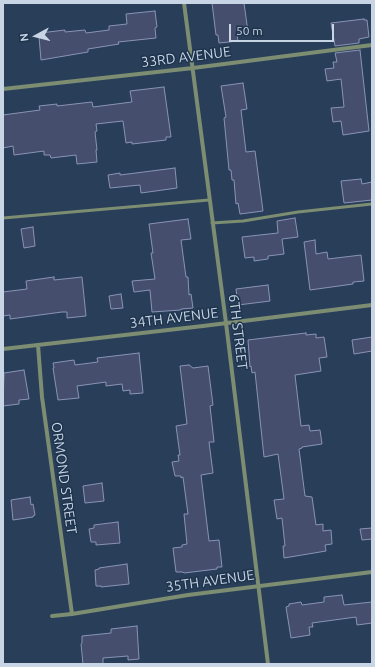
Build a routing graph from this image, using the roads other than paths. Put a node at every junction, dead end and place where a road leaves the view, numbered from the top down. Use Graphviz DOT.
graph roads {
  1 [pos="184,3"];
  2 [pos="372,45"];
  3 [pos="193,68"];
  4 [pos="3,89"];
  5 [pos="209,200"];
  6 [pos="372,204"];
  7 [pos="3,218"];
  8 [pos="212,223"];
  9 [pos="372,305"];
  10 [pos="226,323"];
  11 [pos="38,345"];
  12 [pos="3,349"];
  13 [pos="372,572"];
  14 [pos="258,586"];
  15 [pos="72,614"];
  16 [pos="52,616"];
  17 [pos="268,664"];
  1 -- 3 [label="street, 6TH STREET"];
  2 -- 3 [label="street, 33RD AVENUE"];
  3 -- 4 [label="street, 33RD AVENUE"];
  3 -- 5 [label="street, 6TH STREET"];
  5 -- 7 [label="lane"];
  5 -- 8 [label="street, 6TH STREET"];
  6 -- 8 [label="lane"];
  8 -- 10 [label="street, 6TH STREET"];
  9 -- 10 [label="street, 34TH AVENUE"];
  10 -- 11 [label="street, 34TH AVENUE"];
  10 -- 14 [label="street, 6TH STREET"];
  11 -- 12 [label="street, 34TH AVENUE"];
  11 -- 15 [label="street, ORMOND STREET"];
  13 -- 14 [label="street, 35TH AVENUE"];
  14 -- 15 [label="street, 35TH AVENUE"];
  14 -- 17 [label="street, 6TH STREET"];
  15 -- 16 [label="street, 35TH AVENUE"];
}
